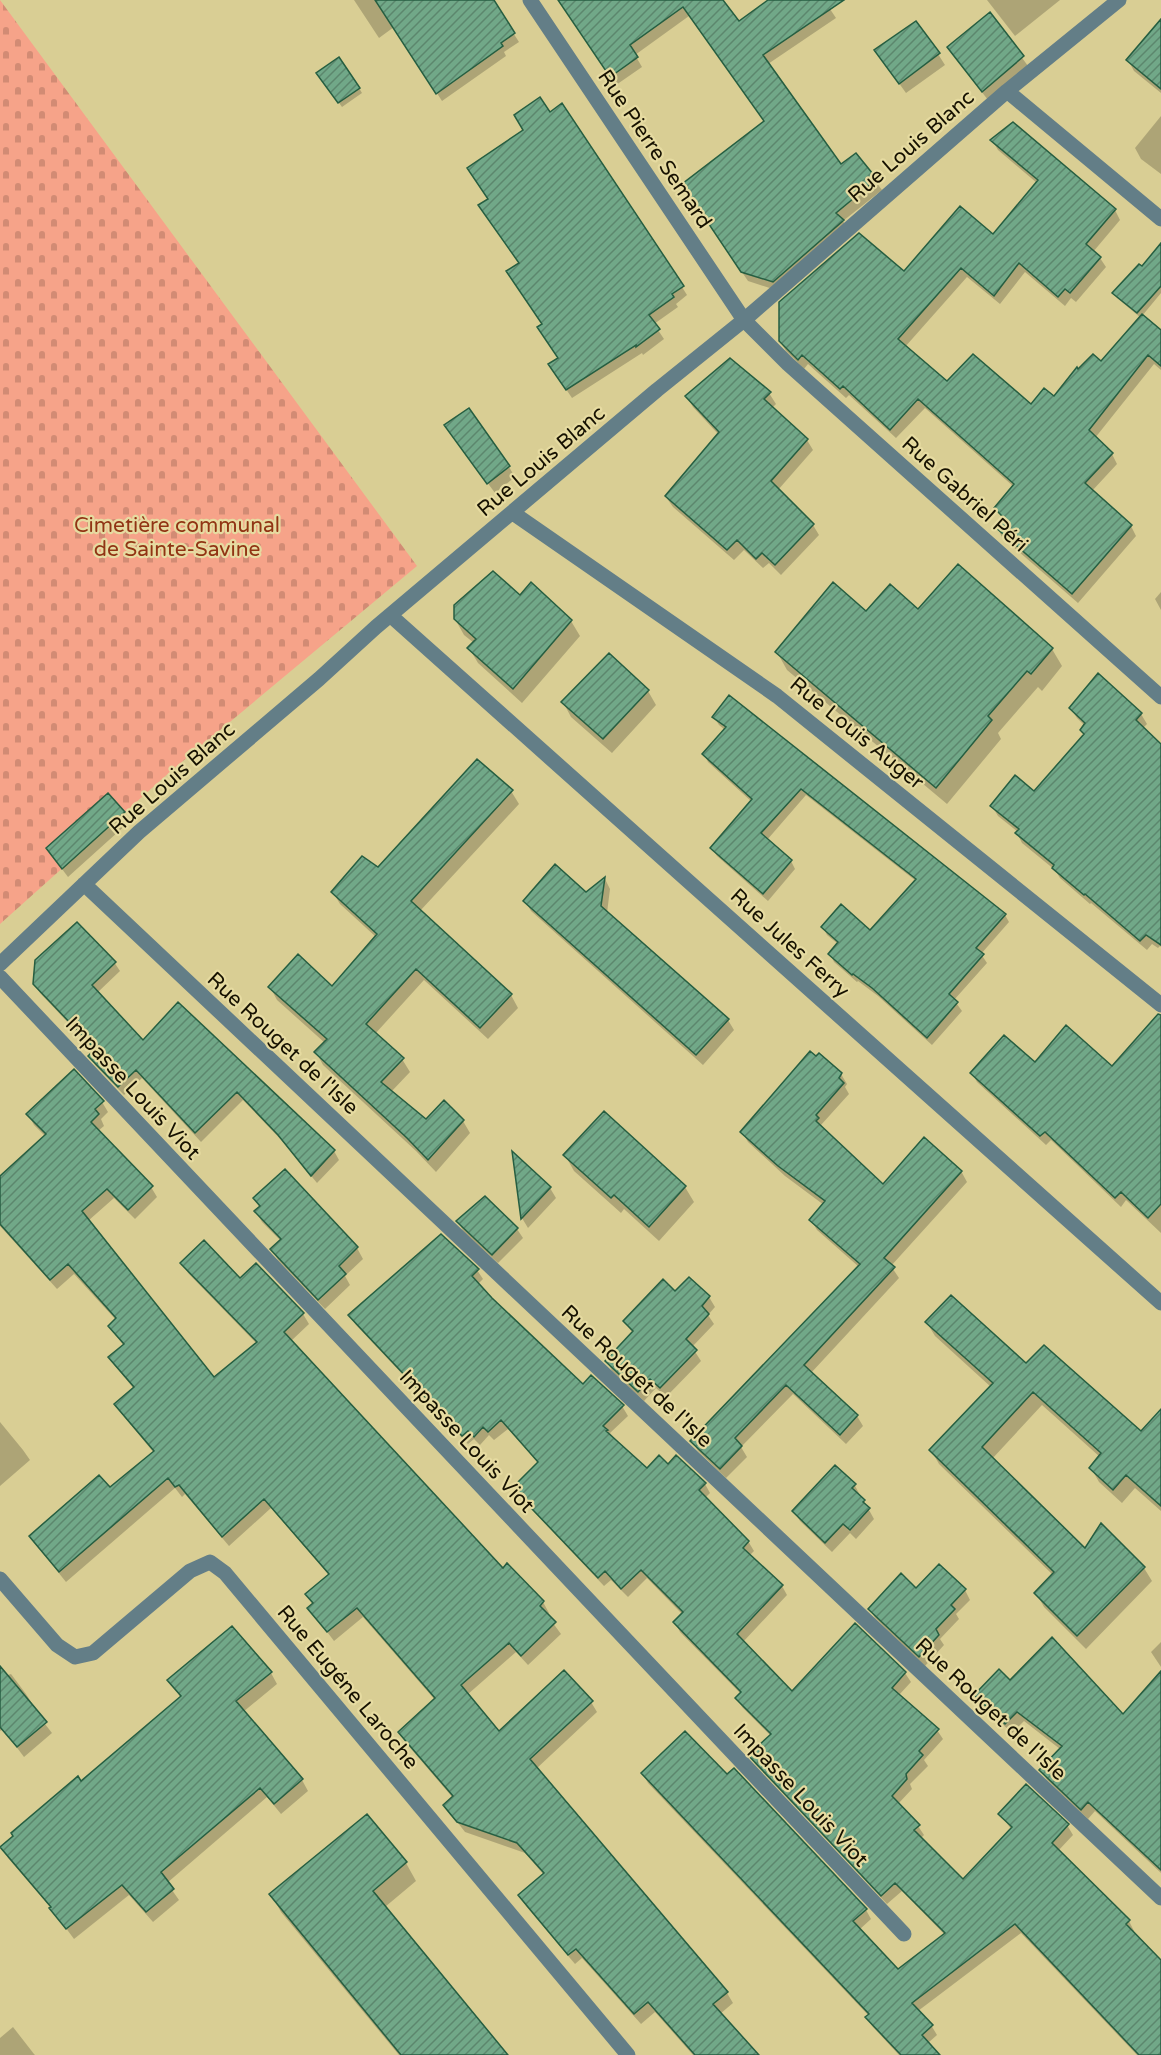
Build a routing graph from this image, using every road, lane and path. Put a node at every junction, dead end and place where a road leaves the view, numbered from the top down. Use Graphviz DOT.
graph roads {
  1 [pos="530,0"];
  2 [pos="1119,0"];
  3 [pos="1007,91"];
  4 [pos="1161,219"];
  5 [pos="744,320"];
  6 [pos="513,513"];
  7 [pos="390,615"];
  8 [pos="1161,697"];
  9 [pos="84,884"];
  10 [pos="0,964"];
  11 [pos="0,977"];
  12 [pos="1161,1005"];
  13 [pos="1161,1303"];
  14 [pos="0,1579"];
  15 [pos="1161,1898"];
  16 [pos="903,1934"];
  17 [pos="628,2055"];
  1 -- 5 [label="street, Rue Pierre Semard"];
  2 -- 3 [label="street, Rue Louis Blanc"];
  3 -- 4 [label="street"];
  3 -- 5 [label="street, Rue Louis Blanc"];
  5 -- 6 [label="street, Rue Louis Blanc"];
  5 -- 8 [label="street, Rue Gabriel Péri"];
  6 -- 7 [label="street, Rue Louis Blanc"];
  6 -- 12 [label="street, Rue Louis Auger"];
  7 -- 9 [label="street, Rue Louis Blanc"];
  7 -- 13 [label="street, Rue Jules Ferry"];
  9 -- 10 [label="street, Rue Louis Blanc"];
  9 -- 15 [label="street, Rue Rouget de l'Isle"];
  11 -- 16 [label="street, Impasse Louis Viot"];
  14 -- 17 [label="street, Rue Eugéne Laroche"];
}
